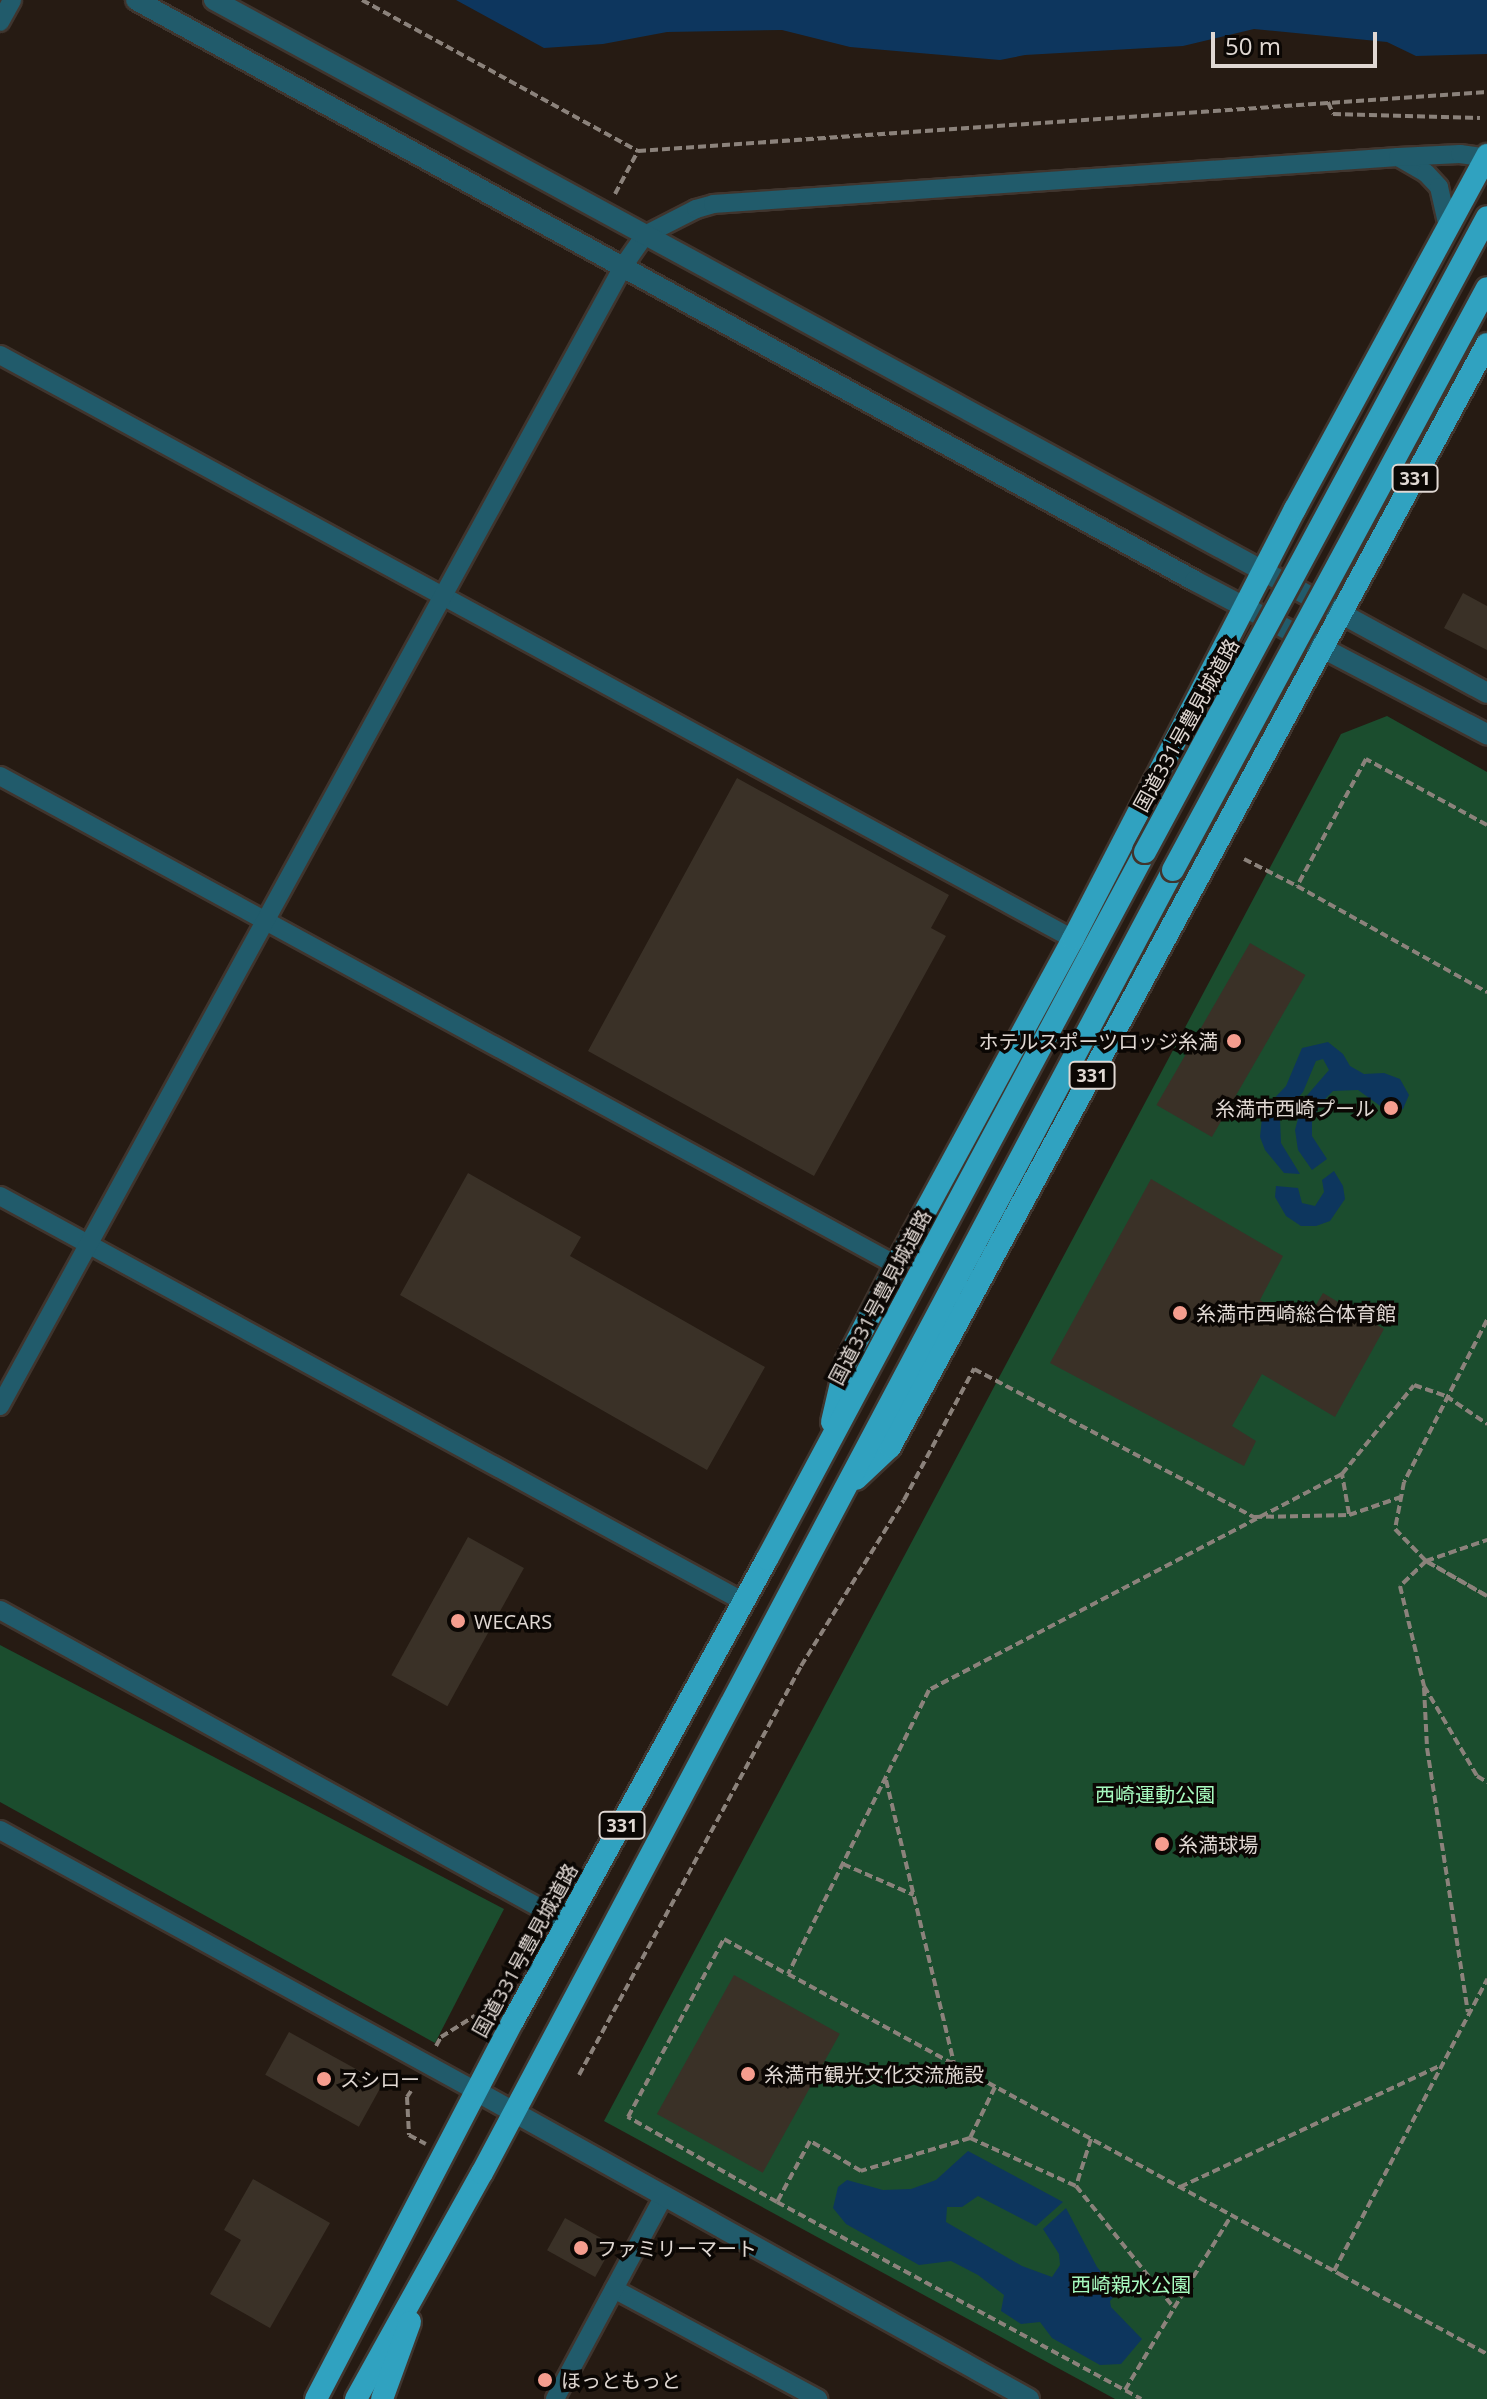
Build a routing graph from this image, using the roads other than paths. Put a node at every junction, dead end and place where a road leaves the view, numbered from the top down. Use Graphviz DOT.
graph roads {
  1 [pos="12,0"];
  2 [pos="136,0"];
  3 [pos="214,0"];
  4 [pos="0,22"];
  5 [pos="1398,157"];
  6 [pos="1487,157"];
  7 [pos="1487,217"];
  8 [pos="1448,227"];
  9 [pos="645,235"];
  10 [pos="624,265"];
  11 [pos="1487,288"];
  12 [pos="1487,344"];
  13 [pos="0,355"];
  14 [pos="1264,570"];
  15 [pos="443,595"];
  16 [pos="1245,608"];
  17 [pos="1342,613"];
  18 [pos="1323,648"];
  19 [pos="1487,693"];
  20 [pos="1487,734"];
  21 [pos="0,776"];
  22 [pos="266,919"];
  23 [pos="1073,939"];
  24 [pos="0,1196"];
  25 [pos="89,1244"];
  26 [pos="896,1265"];
  27 [pos="0,1406"];
  28 [pos="825,1450"];
  29 [pos="844,1491"];
  30 [pos="744,1602"];
  31 [pos="0,1610"];
  32 [pos="0,1830"];
  33 [pos="567,1923"];
  34 [pos="476,2091"];
  35 [pos="514,2111"];
  36 [pos="664,2196"];
  37 [pos="421,2286"];
  38 [pos="614,2289"];
  39 [pos="326,2380"];
  40 [pos="356,2398"];
  41 [pos="559,2398"];
  42 [pos="304,2399"];
  43 [pos="382,2399"];
  44 [pos="818,2399"];
  45 [pos="1029,2399"];
  1 -- 4 [label="street"];
  2 -- 10 [label="street"];
  3 -- 9 [label="street"];
  5 -- 6 [label="street"];
  5 -- 8 [label="street"];
  5 -- 9 [label="street"];
  6 -- 8 [label="highway, 331"];
  7 -- 28 [label="highway, 国道331号豊見城道路 / 331, bridge"];
  8 -- 14 [label="highway, 331"];
  9 -- 10 [label="street"];
  9 -- 14 [label="street"];
  10 -- 15 [label="street"];
  10 -- 16 [label="street"];
  11 -- 29 [label="highway, 331, bridge"];
  12 -- 17 [label="highway, 331"];
  13 -- 15 [label="street"];
  14 -- 16 [label="highway, 331"];
  14 -- 17 [label="street"];
  15 -- 22 [label="street"];
  15 -- 23 [label="street"];
  16 -- 18 [label="street"];
  16 -- 23 [label="highway, 331"];
  17 -- 18 [label="highway, 331"];
  17 -- 19 [label="street"];
  18 -- 20 [label="street"];
  18 -- 29 [label="highway, 331"];
  21 -- 22 [label="street"];
  22 -- 25 [label="street"];
  22 -- 26 [label="street"];
  23 -- 26 [label="highway, 331"];
  24 -- 25 [label="street"];
  25 -- 27 [label="street"];
  25 -- 30 [label="street"];
  26 -- 28 [label="highway, 331"];
  28 -- 30 [label="highway, 国道331号豊見城道路 / 331"];
  29 -- 35 [label="highway, 331"];
  30 -- 33 [label="highway, 国道331号豊見城道路 / 331"];
  31 -- 33 [label="street"];
  32 -- 34 [label="street"];
  33 -- 34 [label="highway, 国道331号豊見城道路 / 331"];
  34 -- 35 [label="street"];
  34 -- 39 [label="highway, 国道331号豊見城道路 / 331"];
  35 -- 36 [label="street"];
  35 -- 37 [label="highway, 331"];
  36 -- 38 [label="street"];
  36 -- 45 [label="street"];
  37 -- 40 [label="highway, 331"];
  37 -- 43 [label="highway, 331"];
  38 -- 41 [label="street"];
  38 -- 44 [label="street"];
  39 -- 42 [label="highway, 331"];
}
